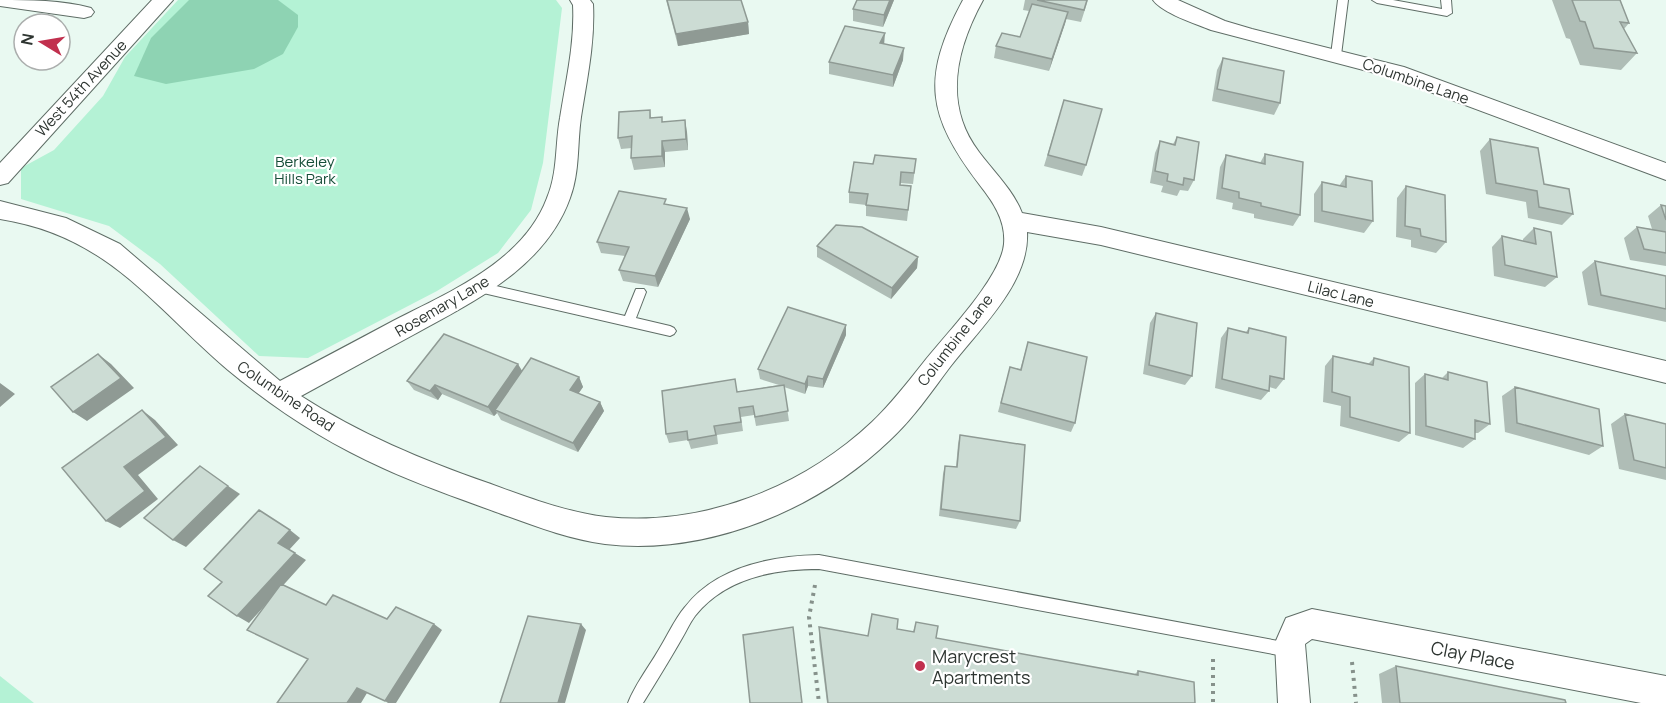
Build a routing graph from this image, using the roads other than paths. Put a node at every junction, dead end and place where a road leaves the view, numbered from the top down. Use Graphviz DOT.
graph roads {
  1 [pos="0,0"];
  2 [pos="163,0"];
  3 [pos="580,0"];
  4 [pos="973,0"];
  5 [pos="1163,0"];
  6 [pos="1343,0"];
  7 [pos="1377,0"];
  8 [pos="1446,0"];
  9 [pos="84,12"];
  10 [pos="1336,55"];
  11 [pos="1666,172"];
  12 [pos="0,177"];
  13 [pos="0,210"];
  14 [pos="1016,221"];
  15 [pos="479,287"];
  16 [pos="640,292"];
  17 [pos="629,322"];
  18 [pos="670,331"];
  19 [pos="1666,372"];
  20 [pos="280,394"];
  21 [pos="640,533"];
  22 [pos="1290,647"];
  23 [pos="1666,692"];
  24 [pos="635,703"];
  25 [pos="1294,703"];
  1 -- 9 [label="street"];
  2 -- 12 [label="street, West 54th Avenue"];
  3 -- 15 [label="street, Rosemary Lane"];
  4 -- 14 [label="street"];
  5 -- 10 [label="street, Columbine Lane"];
  6 -- 10 [label="lane"];
  7 -- 8 [label="lane"];
  10 -- 11 [label="street, Columbine Lane"];
  13 -- 20 [label="street, Columbine Road"];
  14 -- 19 [label="street, Lilac Lane"];
  14 -- 21 [label="street, Columbine Lane"];
  15 -- 17 [label="lane"];
  15 -- 20 [label="street, Rosemary Lane"];
  16 -- 17 [label="lane"];
  17 -- 18 [label="lane"];
  20 -- 21 [label="street, Columbine Road"];
  22 -- 23 [label="street, Clay Place"];
  22 -- 24 [label="lane"];
  22 -- 25 [label="street"];
}
